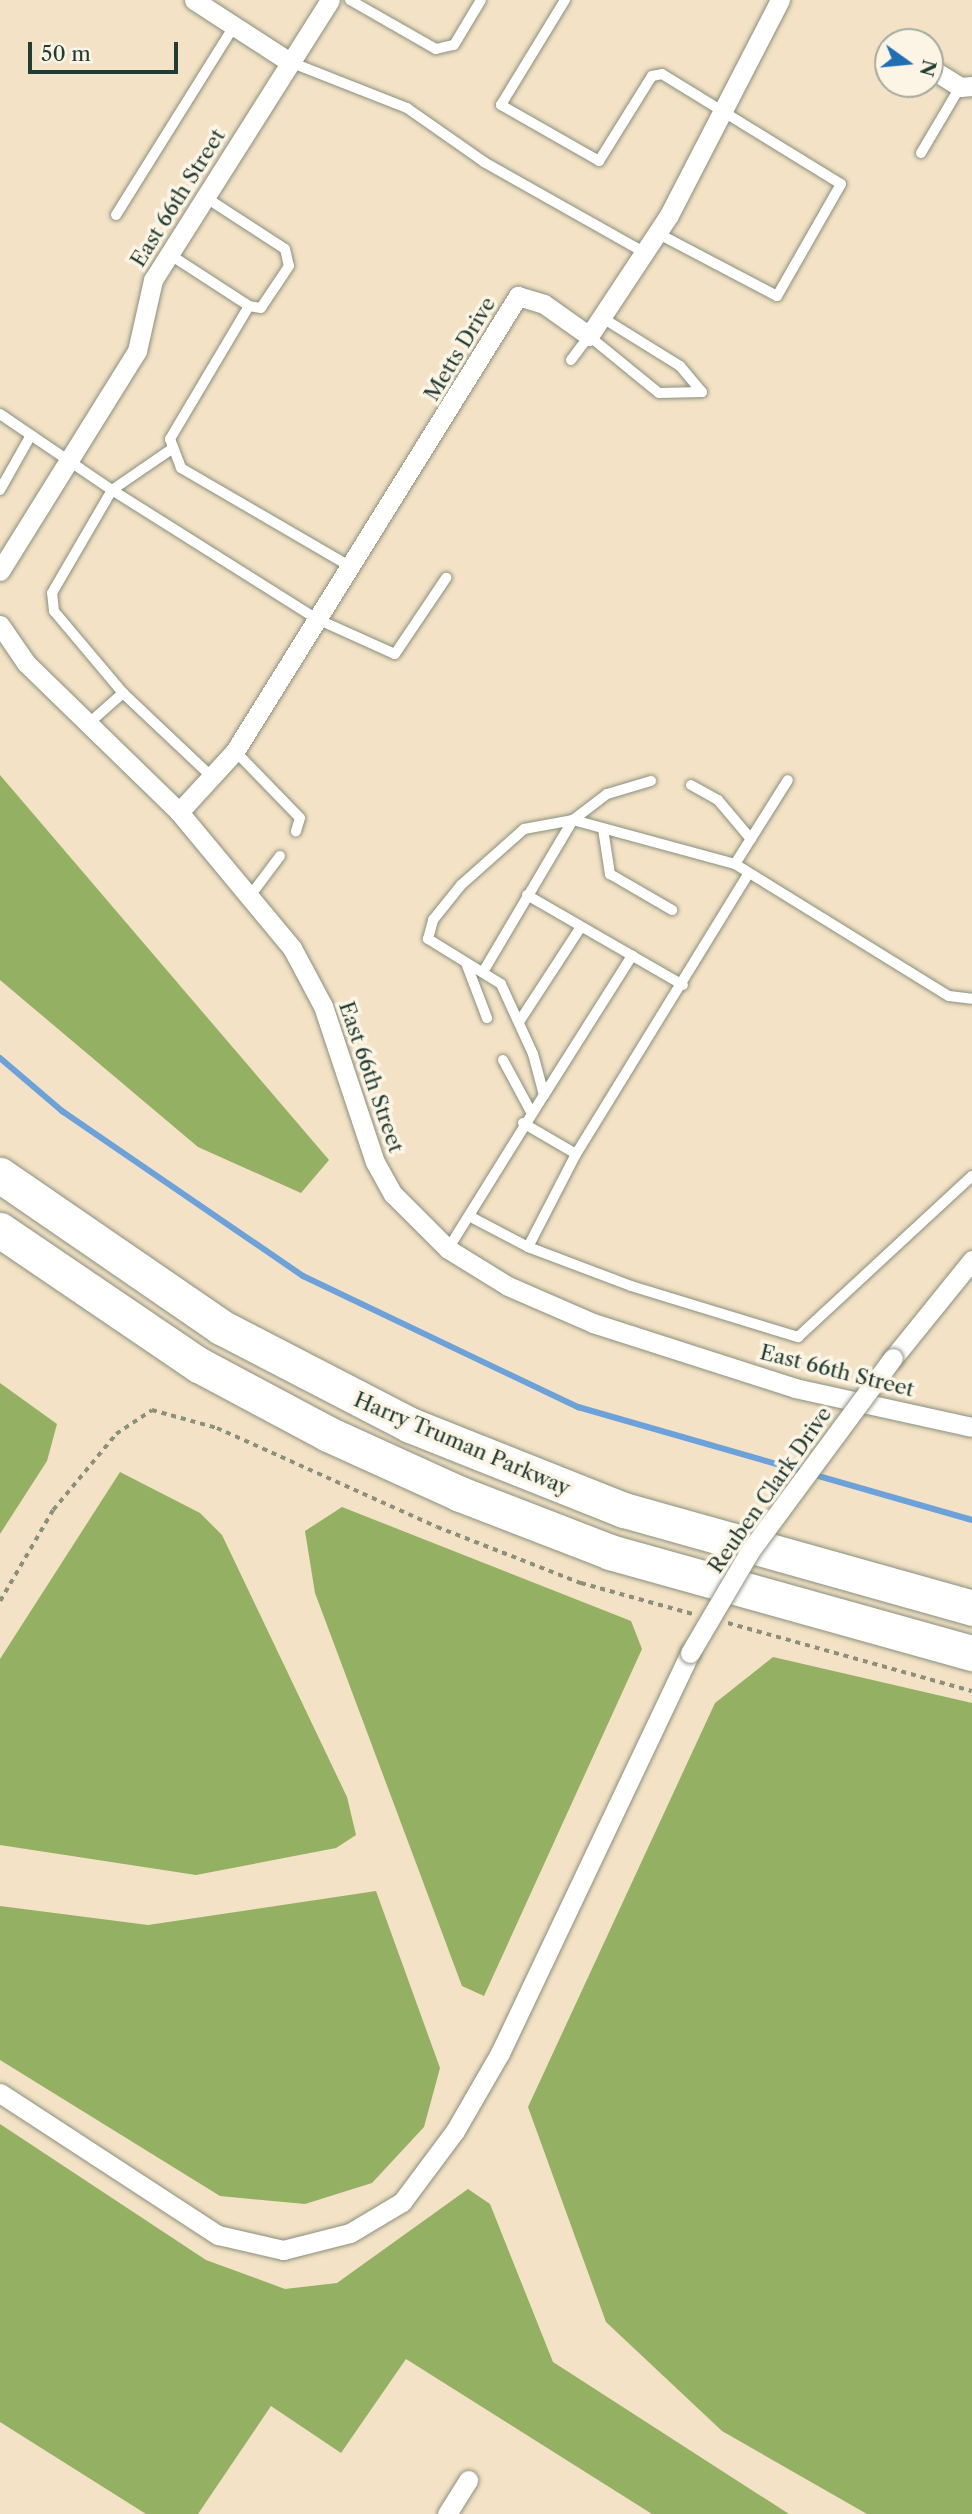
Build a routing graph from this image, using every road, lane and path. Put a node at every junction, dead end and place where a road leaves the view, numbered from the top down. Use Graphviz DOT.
graph roads {
  1 [pos="194,0"];
  2 [pos="330,0"];
  3 [pos="350,0"];
  4 [pos="481,0"];
  5 [pos="565,0"];
  6 [pos="780,0"];
  7 [pos="234,26"];
  8 [pos="290,62"];
  9 [pos="944,75"];
  10 [pos="966,87"];
  11 [pos="722,111"];
  12 [pos="921,153"];
  13 [pos="205,197"];
  14 [pos="116,215"];
  15 [pos="657,233"];
  16 [pos="644,252"];
  17 [pos="169,254"];
  18 [pos="249,306"];
  19 [pos="601,317"];
  20 [pos="589,336"];
  21 [pos="570,360"];
  22 [pos="0,414"];
  23 [pos="31,435"];
  24 [pos="173,448"];
  25 [pos="71,457"];
  26 [pos="112,489"];
  27 [pos="0,490"];
  28 [pos="2,564"];
  29 [pos="353,568"];
  30 [pos="446,578"];
  31 [pos="317,620"];
  32 [pos="0,625"];
  33 [pos="123,693"];
  34 [pos="88,724"];
  35 [pos="235,751"];
  36 [pos="213,778"];
  37 [pos="788,780"];
  38 [pos="651,781"];
  39 [pos="691,785"];
  40 [pos="179,812"];
  41 [pos="573,820"];
  42 [pos="603,829"];
  43 [pos="296,831"];
  44 [pos="751,839"];
  45 [pos="281,856"];
  46 [pos="735,864"];
  47 [pos="749,873"];
  48 [pos="527,895"];
  49 [pos="250,897"];
  50 [pos="672,910"];
  51 [pos="581,927"];
  52 [pos="632,956"];
  53 [pos="466,962"];
  54 [pos="482,972"];
  55 [pos="683,985"];
  56 [pos="972,999"];
  57 [pos="487,1018"];
  58 [pos="519,1022"];
  59 [pos="503,1060"];
  60 [pos="544,1095"];
  61 [pos="531,1112"];
  62 [pos="523,1123"];
  63 [pos="576,1154"];
  64 [pos="0,1175"];
  65 [pos="972,1176"];
  66 [pos="469,1216"];
  67 [pos="0,1232"];
  68 [pos="528,1247"];
  69 [pos="448,1249"];
  70 [pos="972,1260"];
  71 [pos="972,1427"];
  72 [pos="0,1601"];
  73 [pos="972,1608"];
  74 [pos="700,1616"];
  75 [pos="713,1619"];
  76 [pos="972,1653"];
  77 [pos="972,1691"];
  78 [pos="0,2093"];
  79 [pos="468,2480"];
  80 [pos="447,2514"];
  1 -- 7 [label="street"];
  2 -- 8 [label="street, East 66th Street"];
  3 -- 4 [label="lane"];
  5 -- 11 [label="lane"];
  6 -- 11 [label="street"];
  7 -- 8 [label="street"];
  7 -- 14 [label="lane"];
  8 -- 13 [label="street, East 66th Street"];
  8 -- 16 [label="lane"];
  9 -- 10 [label="street"];
  10 -- 12 [label="lane"];
  11 -- 15 [label="street"];
  11 -- 15 [label="lane"];
  13 -- 17 [label="street, East 66th Street"];
  13 -- 18 [label="lane"];
  15 -- 16 [label="street"];
  16 -- 19 [label="street"];
  17 -- 18 [label="lane"];
  17 -- 25 [label="street, East 66th Street"];
  18 -- 24 [label="lane"];
  19 -- 20 [label="street"];
  19 -- 20 [label="lane"];
  20 -- 21 [label="lane"];
  20 -- 29 [label="street, Metts Drive"];
  22 -- 23 [label="lane"];
  23 -- 25 [label="lane"];
  23 -- 27 [label="lane"];
  24 -- 26 [label="lane"];
  24 -- 29 [label="lane"];
  25 -- 26 [label="lane"];
  25 -- 28 [label="street, East 66th Street"];
  26 -- 31 [label="lane"];
  26 -- 33 [label="lane"];
  29 -- 31 [label="street, Metts Drive"];
  30 -- 31 [label="lane"];
  31 -- 35 [label="street, Metts Drive"];
  32 -- 34 [label="street, East 66th Street"];
  33 -- 34 [label="lane"];
  33 -- 36 [label="lane"];
  34 -- 40 [label="street, East 66th Street"];
  35 -- 36 [label="street, Metts Drive"];
  35 -- 43 [label="lane"];
  36 -- 40 [label="street, Metts Drive"];
  37 -- 44 [label="lane"];
  38 -- 41 [label="lane"];
  39 -- 44 [label="lane"];
  40 -- 49 [label="street, East 66th Street"];
  41 -- 42 [label="lane"];
  41 -- 48 [label="lane"];
  41 -- 53 [label="lane"];
  42 -- 46 [label="lane"];
  42 -- 50 [label="lane"];
  44 -- 46 [label="lane"];
  45 -- 49 [label="lane"];
  46 -- 47 [label="lane"];
  47 -- 55 [label="lane"];
  47 -- 56 [label="lane"];
  48 -- 51 [label="lane"];
  48 -- 54 [label="lane"];
  49 -- 69 [label="street, East 66th Street"];
  51 -- 52 [label="lane"];
  51 -- 58 [label="lane"];
  52 -- 55 [label="lane"];
  52 -- 60 [label="lane"];
  53 -- 54 [label="lane"];
  53 -- 57 [label="lane"];
  54 -- 58 [label="lane"];
  55 -- 63 [label="lane"];
  58 -- 60 [label="lane"];
  59 -- 61 [label="lane"];
  60 -- 61 [label="lane"];
  61 -- 62 [label="lane"];
  62 -- 63 [label="lane"];
  62 -- 66 [label="lane"];
  63 -- 68 [label="lane"];
  64 -- 73 [label="highway, Harry Truman Parkway"];
  65 -- 68 [label="lane"];
  66 -- 68 [label="lane"];
  66 -- 69 [label="lane"];
  67 -- 76 [label="highway, Harry Truman Parkway"];
  69 -- 71 [label="street, East 66th Street"];
  70 -- 78 [label="street, Reuben Clark Drive, bridge"];
  72 -- 74 [label="path"];
  75 -- 77 [label="path"];
  79 -- 80 [label="street"];
}
